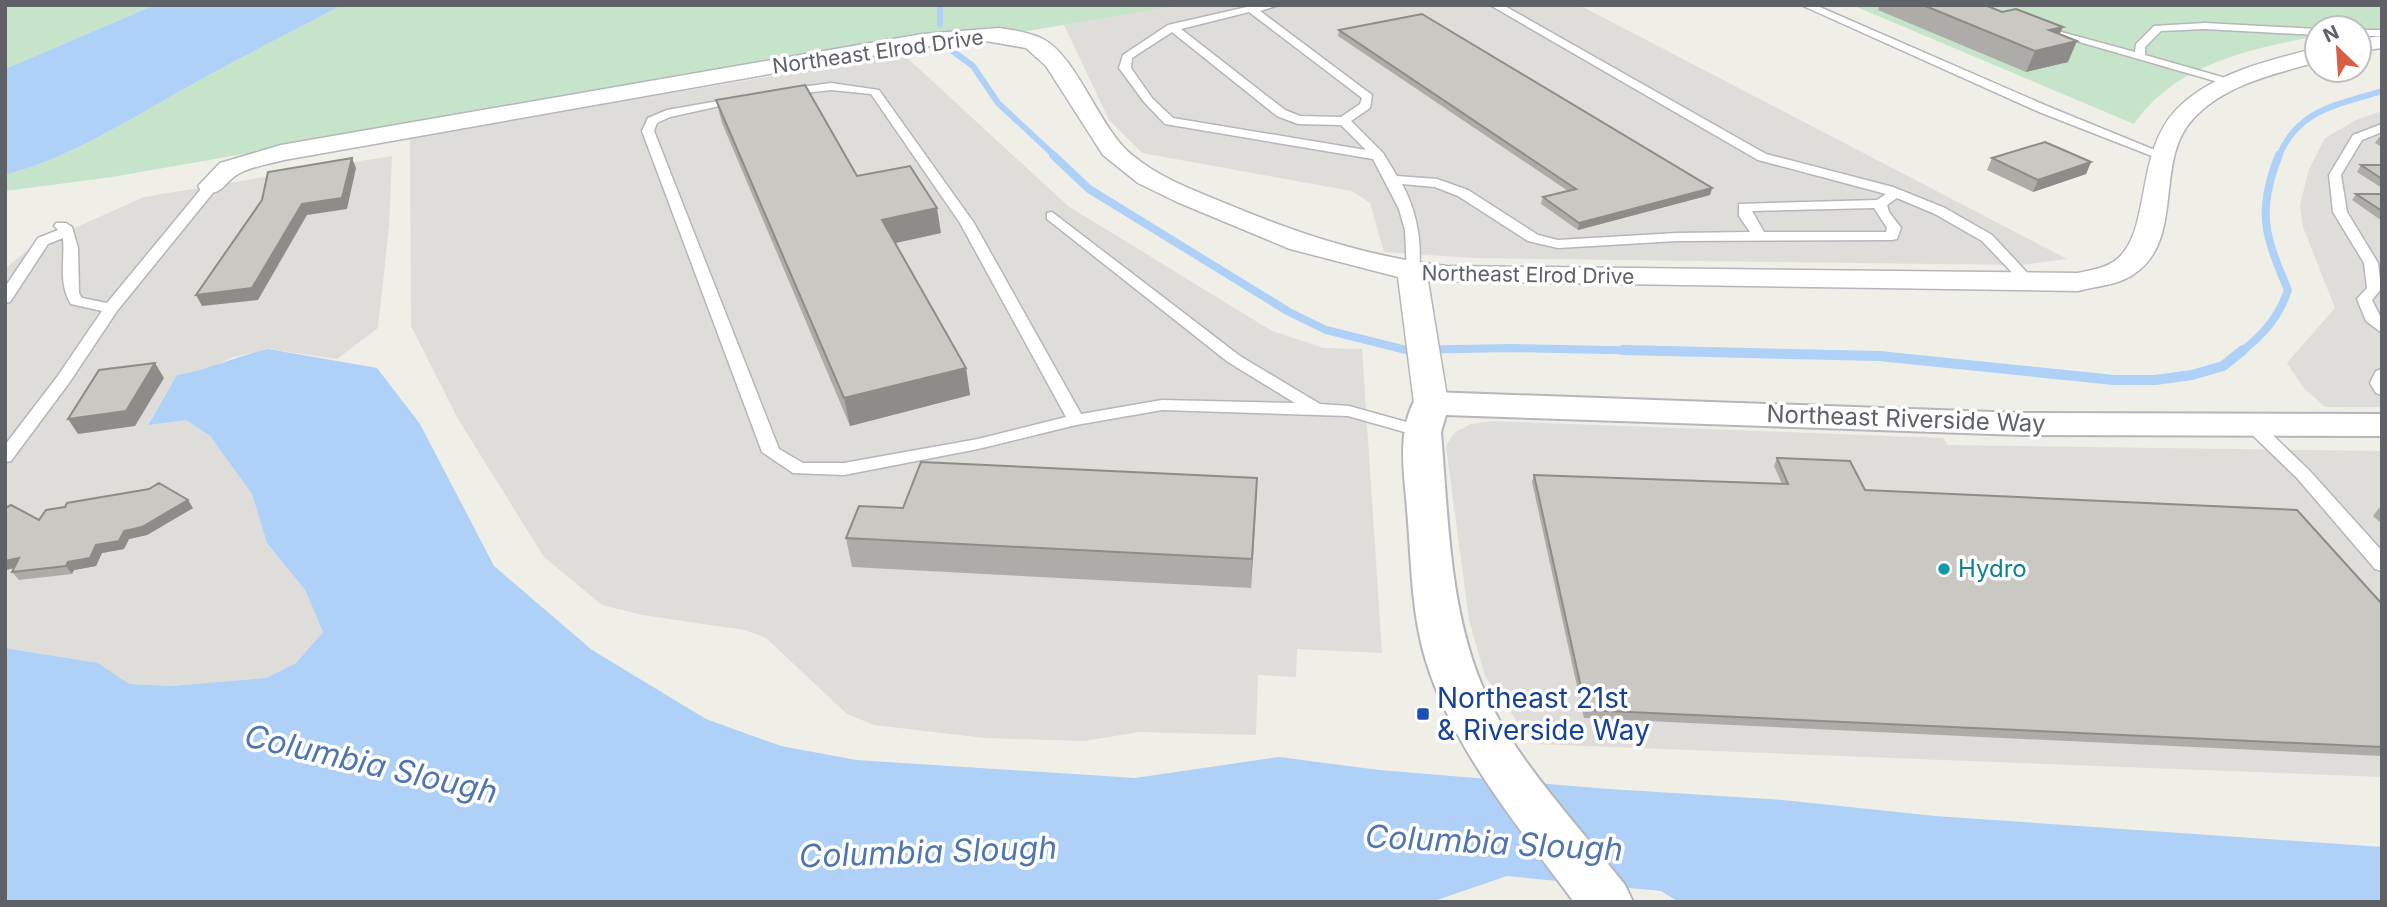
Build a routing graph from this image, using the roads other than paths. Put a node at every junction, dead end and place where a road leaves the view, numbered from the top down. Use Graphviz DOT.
graph roads {
  1 [pos="1274,5"];
  2 [pos="1495,5"];
  3 [pos="1806,5"];
  4 [pos="1251,9"];
  5 [pos="1172,27"];
  6 [pos="2037,28"];
  7 [pos="2303,32"];
  8 [pos="2140,58"];
  9 [pos="2303,60"];
  10 [pos="2232,83"];
  11 [pos="1344,121"];
  12 [pos="2382,128"];
  13 [pos="1379,156"];
  14 [pos="2161,156"];
  15 [pos="1394,180"];
  16 [pos="211,186"];
  17 [pos="1895,193"];
  18 [pos="1880,204"];
  19 [pos="1052,216"];
  20 [pos="1760,237"];
  21 [pos="1412,272"];
  22 [pos="2028,281"];
  23 [pos="5,299"];
  24 [pos="111,308"];
  25 [pos="2382,328"];
  26 [pos="2382,374"];
  27 [pos="2382,390"];
  28 [pos="1428,405"];
  29 [pos="1316,409"];
  30 [pos="1076,420"];
  31 [pos="2252,425"];
  32 [pos="2382,425"];
  33 [pos="5,457"];
  34 [pos="2382,564"];
  35 [pos="1606,902"];
  1 -- 4 [label="lane"];
  2 -- 17 [label="lane"];
  3 -- 14 [label="lane"];
  4 -- 5 [label="lane"];
  4 -- 11 [label="lane"];
  5 -- 11 [label="lane"];
  5 -- 13 [label="lane"];
  6 -- 8 [label="lane"];
  7 -- 8 [label="lane"];
  8 -- 10 [label="lane"];
  9 -- 10 [label="street, Northeast Elrod Drive"];
  10 -- 14 [label="street, Northeast Elrod Drive"];
  11 -- 13 [label="lane"];
  12 -- 25 [label="lane"];
  13 -- 15 [label="lane"];
  14 -- 22 [label="street, Northeast Elrod Drive"];
  15 -- 20 [label="lane"];
  15 -- 21 [label="lane"];
  16 -- 21 [label="street, Northeast Elrod Drive"];
  16 -- 24 [label="lane"];
  17 -- 18 [label="lane"];
  17 -- 22 [label="lane"];
  18 -- 20 [label="lane"];
  18 -- 20 [label="lane"];
  19 -- 29 [label="lane"];
  21 -- 22 [label="street, Northeast Elrod Drive"];
  21 -- 28 [label="street"];
  23 -- 24 [label="lane"];
  24 -- 33 [label="lane"];
  26 -- 27 [label="lane"];
  28 -- 29 [label="lane"];
  28 -- 31 [label="street, Northeast Riverside Way"];
  28 -- 35 [label="street"];
  29 -- 30 [label="lane"];
  30 -- 30 [label="lane"];
  31 -- 32 [label="street, Northeast Riverside Way"];
  31 -- 34 [label="lane"];
}
